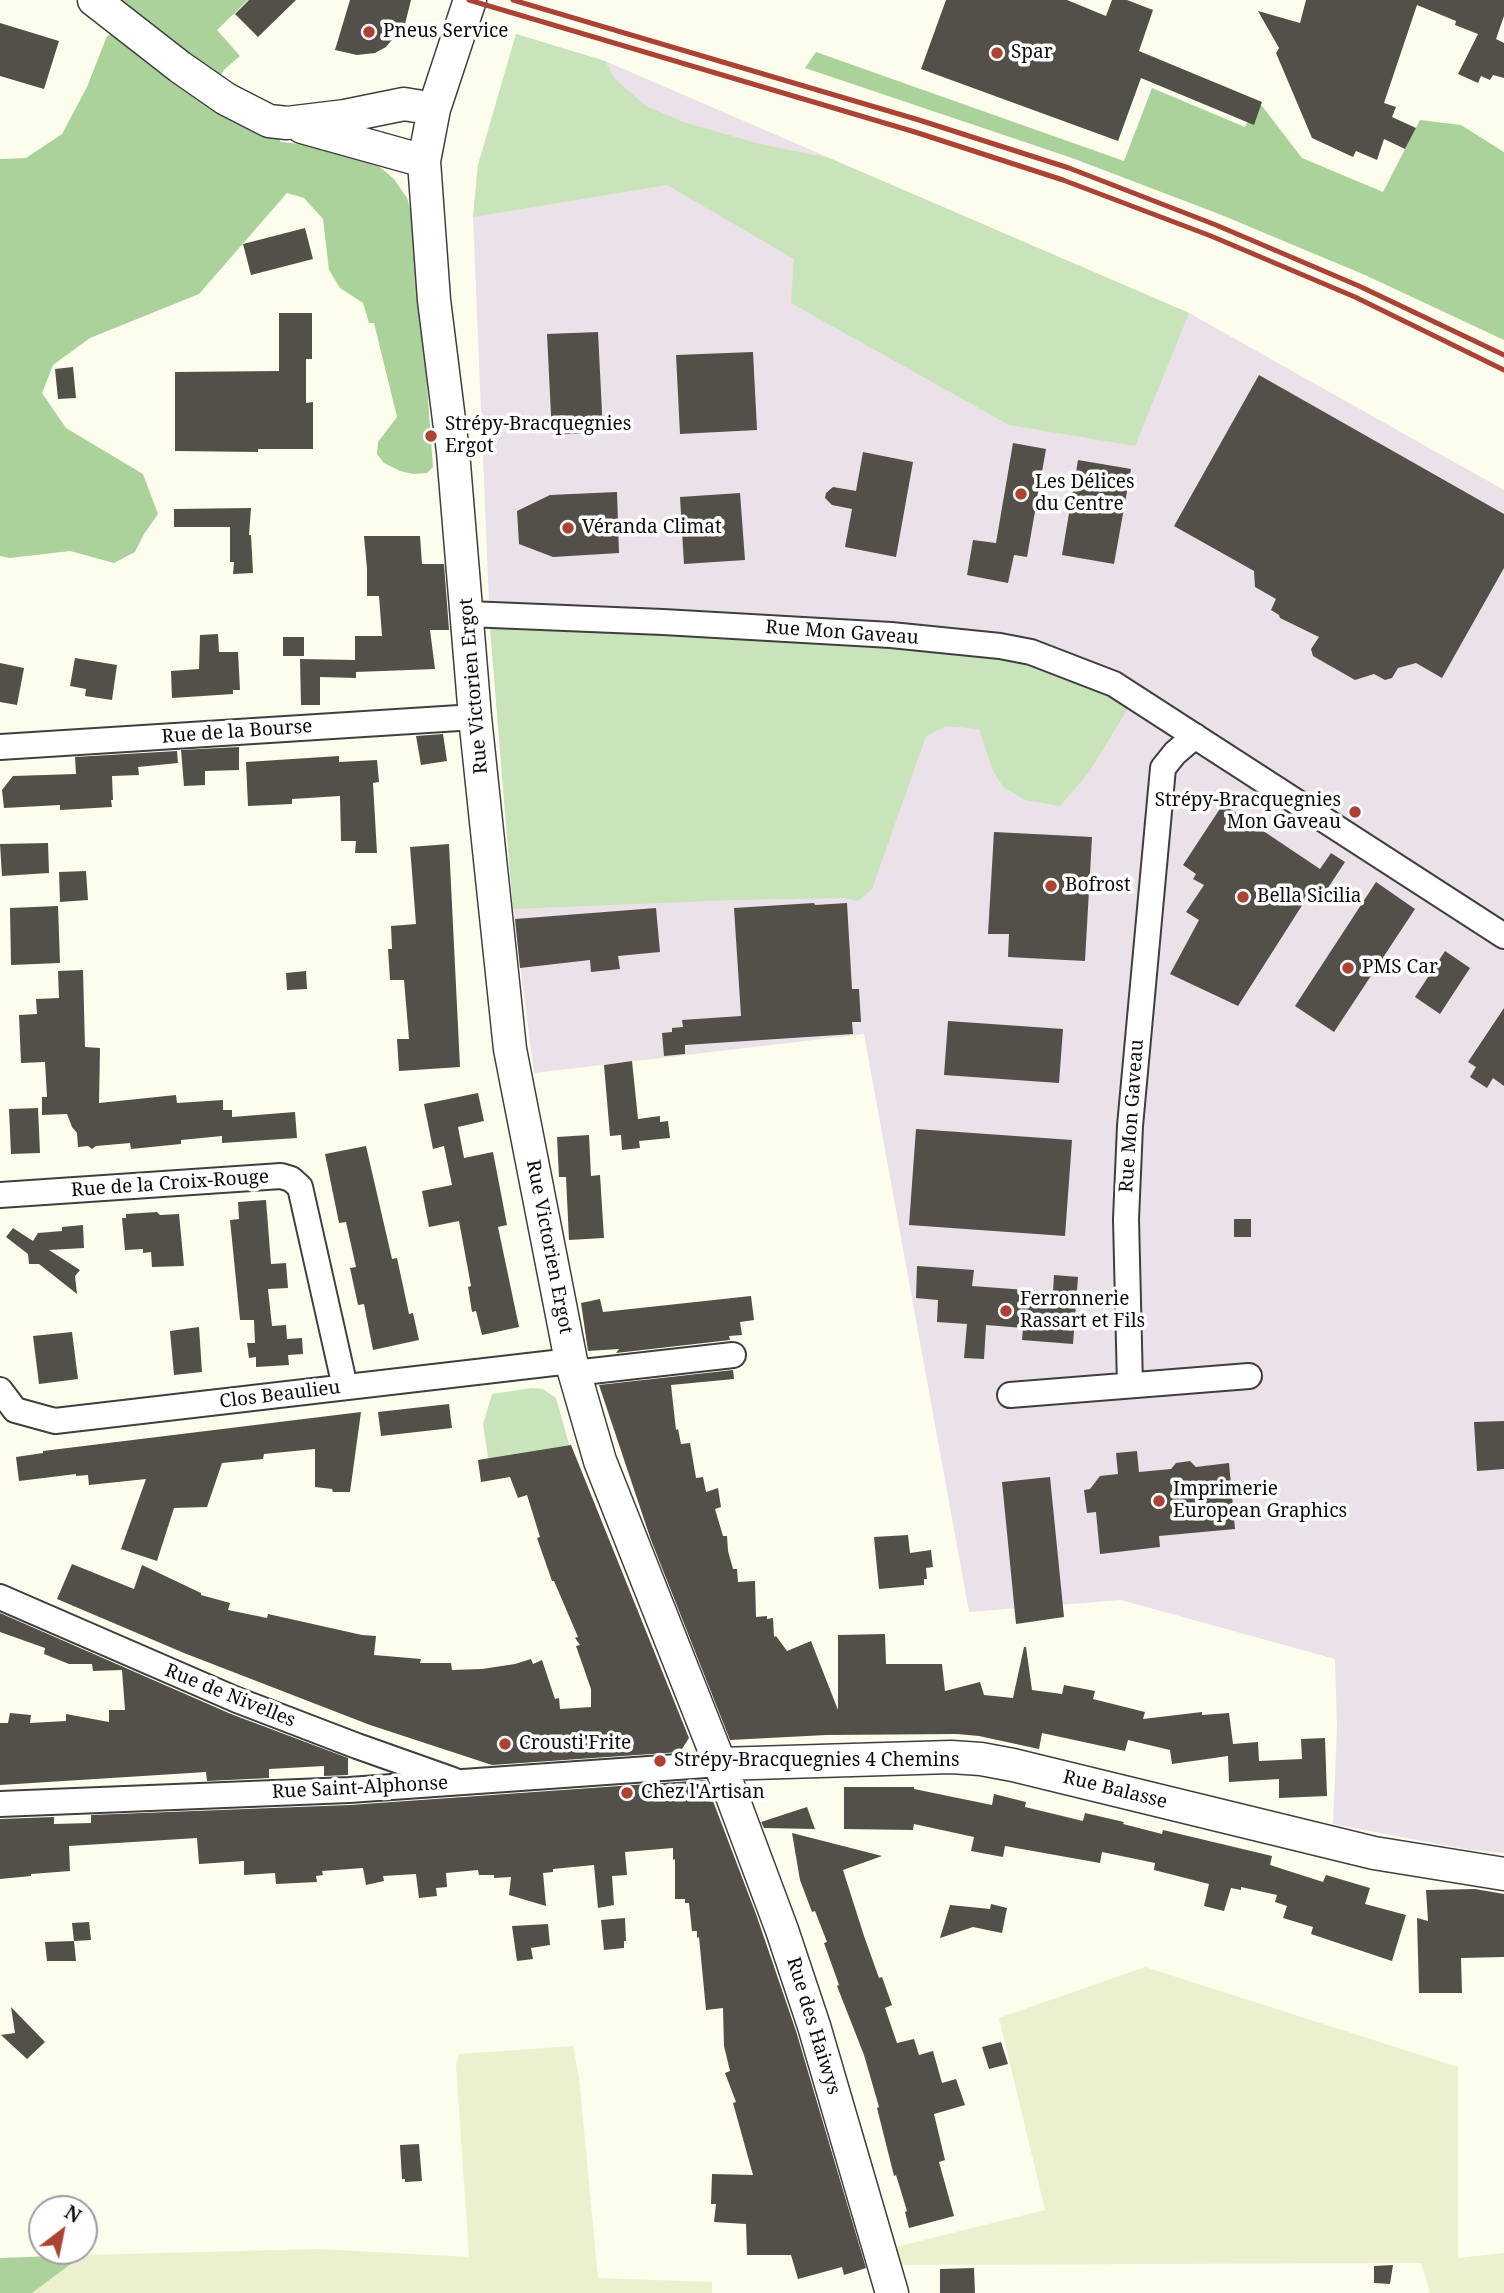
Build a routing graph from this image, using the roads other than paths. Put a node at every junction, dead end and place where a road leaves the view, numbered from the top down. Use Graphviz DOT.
graph roads {
  1 [pos="94,0"];
  2 [pos="470,0"];
  3 [pos="434,109"];
  4 [pos="288,123"];
  5 [pos="424,161"];
  6 [pos="468,614"];
  7 [pos="475,717"];
  8 [pos="1195,736"];
  9 [pos="0,747"];
  10 [pos="1504,936"];
  11 [pos="0,1195"];
  12 [pos="733,1355"];
  13 [pos="573,1367"];
  14 [pos="1249,1376"];
  15 [pos="1130,1385"];
  16 [pos="345,1387"];
  17 [pos="0,1390"];
  18 [pos="1010,1395"];
  19 [pos="0,1597"];
  20 [pos="720,1764"];
  21 [pos="464,1783"];
  22 [pos="0,1804"];
  23 [pos="1504,1874"];
  24 [pos="892,2293"];
  1 -- 4 [label="street"];
  2 -- 3 [label="street, Rue Victorien Ergot"];
  3 -- 4 [label="street"];
  3 -- 5 [label="street, Rue Victorien Ergot"];
  4 -- 5 [label="street"];
  5 -- 6 [label="street, Rue Victorien Ergot"];
  6 -- 7 [label="street, Rue Victorien Ergot"];
  6 -- 8 [label="street, Rue Mon Gaveau"];
  7 -- 9 [label="street, Rue de la Bourse"];
  7 -- 13 [label="street, Rue Victorien Ergot"];
  8 -- 10 [label="street, Rue Mon Gaveau"];
  8 -- 15 [label="street, Rue Mon Gaveau"];
  11 -- 16 [label="street, Rue de la Croix-Rouge"];
  12 -- 13 [label="street"];
  13 -- 16 [label="street, Clos Beaulieu"];
  13 -- 20 [label="street, Rue Victorien Ergot"];
  14 -- 15 [label="street"];
  15 -- 18 [label="street"];
  16 -- 17 [label="street, Clos Beaulieu"];
  19 -- 21 [label="street, Rue de Nivelles"];
  20 -- 21 [label="street, Rue Saint-Alphonse"];
  20 -- 23 [label="street, Rue Balasse"];
  20 -- 24 [label="street, Rue des Haiwys"];
  21 -- 22 [label="street, Rue Saint-Alphonse"];
}
